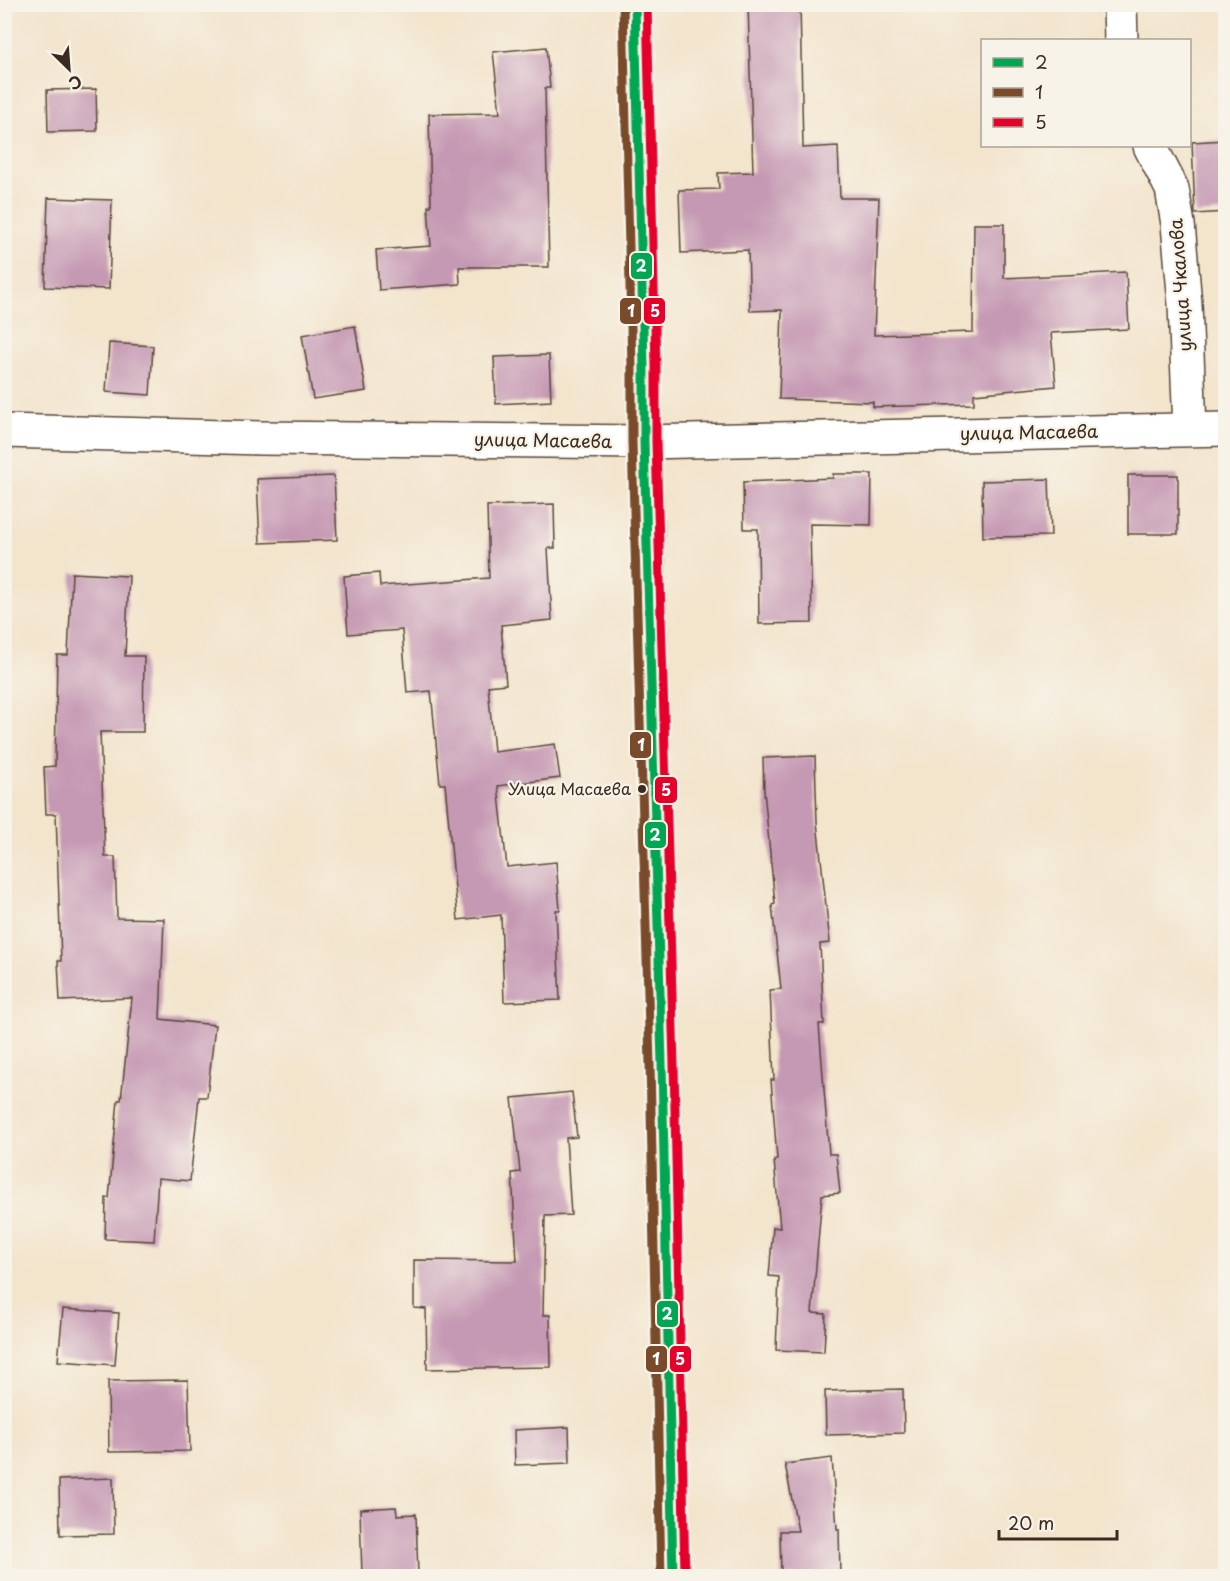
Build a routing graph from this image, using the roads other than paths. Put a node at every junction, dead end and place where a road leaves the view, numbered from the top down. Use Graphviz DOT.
graph roads {
  1 [pos="634,4"];
  2 [pos="1120,4"];
  3 [pos="1121,39"];
  4 [pos="1151,147"];
  5 [pos="1190,429"];
  6 [pos="1226,429"];
  7 [pos="4,431"];
  8 [pos="644,442"];
  9 [pos="672,1576"];
  1 -- 8 [label="street"];
  2 -- 3 [label="street"];
  4 -- 5 [label="street, улица Чкалова"];
  5 -- 6 [label="street, улица Масаева"];
  5 -- 8 [label="street, улица Масаева"];
  7 -- 8 [label="street, улица Масаева"];
  8 -- 9 [label="street"];
}
